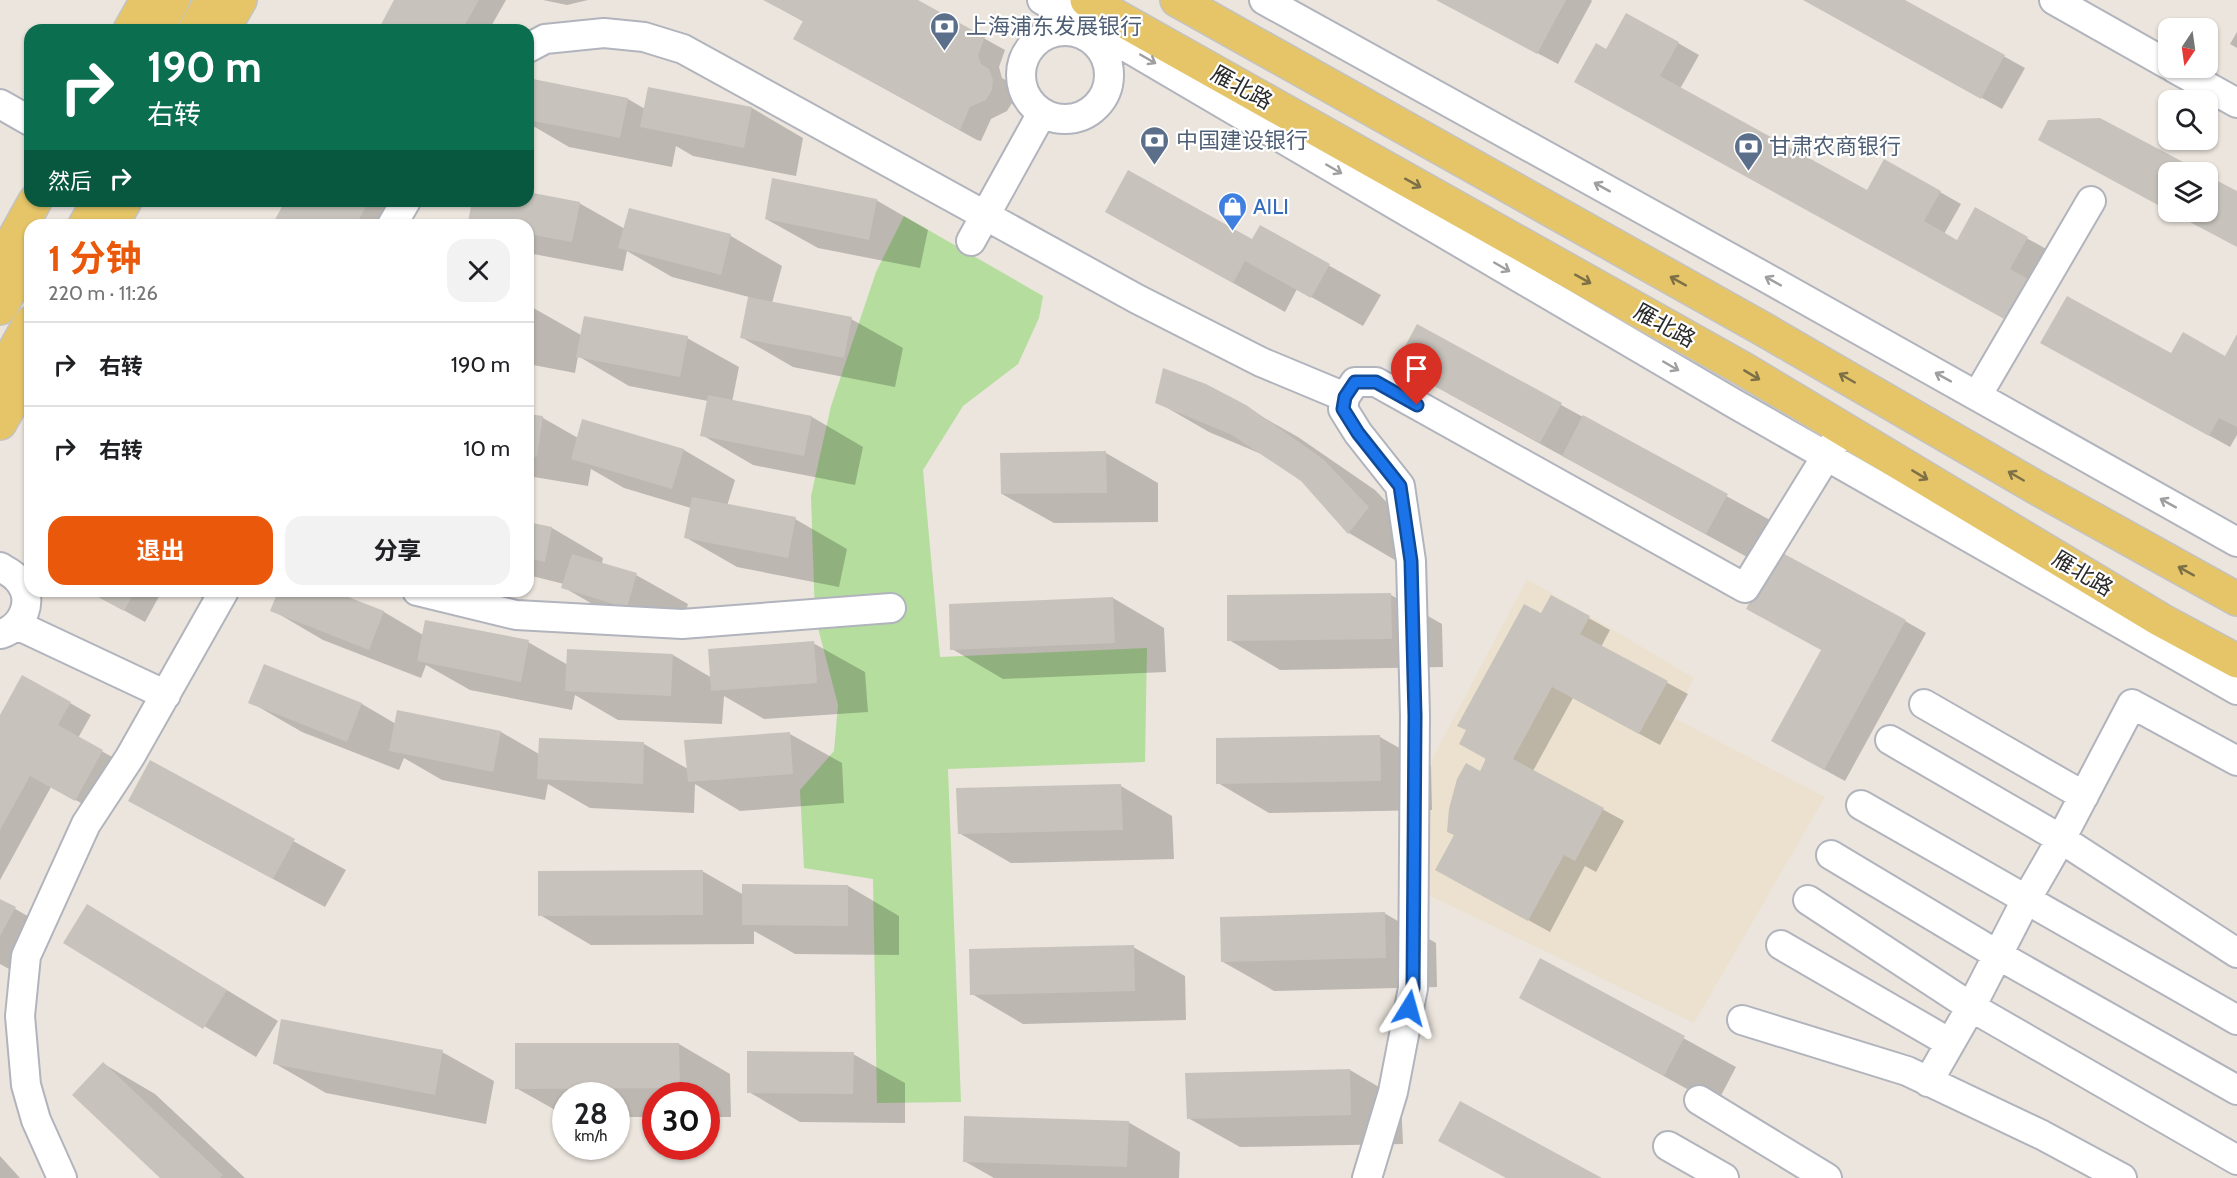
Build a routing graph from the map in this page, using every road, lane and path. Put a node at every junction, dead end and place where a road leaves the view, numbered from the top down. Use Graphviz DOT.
graph roads {
  1 [pos="212,0"];
  2 [pos="240,0"];
  3 [pos="1042,0"];
  4 [pos="1178,0"];
  5 [pos="1264,0"];
  6 [pos="2054,0"];
  7 [pos="161,10"];
  8 [pos="1096,15"];
  9 [pos="139,24"];
  10 [pos="198,24"];
  11 [pos="226,24"];
  12 [pos="534,45"];
  13 [pos="2158,58"];
  14 [pos="2192,78"];
  15 [pos="2237,103"];
  16 [pos="0,104"];
  17 [pos="1042,113"];
  18 [pos="24,118"];
  19 [pos="2091,201"];
  20 [pos="987,215"];
  21 [pos="24,221"];
  22 [pos="971,241"];
  23 [pos="0,264"];
  24 [pos="24,266"];
  25 [pos="0,308"];
  26 [pos="24,334"];
  27 [pos="0,376"];
  28 [pos="24,381"];
  29 [pos="1977,396"];
  30 [pos="1345,397"];
  31 [pos="0,423"];
  32 [pos="1834,442"];
  33 [pos="2237,542"];
  34 [pos="0,567"];
  35 [pos="24,589"];
  36 [pos="26,597"];
  37 [pos="221,597"];
  38 [pos="442,597"];
  39 [pos="2237,599"];
  40 [pos="891,608"];
  41 [pos="8,630"];
  42 [pos="2237,661"];
  43 [pos="2237,690"];
  44 [pos="166,695"];
  45 [pos="1924,704"];
  46 [pos="1890,740"];
  47 [pos="2237,761"];
  48 [pos="2084,796"];
  49 [pos="1861,806"];
  50 [pos="2061,839"];
  51 [pos="1831,855"];
  52 [pos="1808,900"];
  53 [pos="2026,900"];
  54 [pos="1781,945"];
  55 [pos="2237,953"];
  56 [pos="1998,955"];
  57 [pos="1971,1007"];
  58 [pos="1742,1020"];
  59 [pos="2237,1020"];
  60 [pos="1950,1043"];
  61 [pos="1928,1082"];
  62 [pos="2237,1090"];
  63 [pos="1699,1100"];
  64 [pos="1668,1146"];
  65 [pos="2237,1160"];
  66 [pos="62,1178"];
  67 [pos="1367,1178"];
  68 [pos="1724,1178"];
  69 [pos="1827,1178"];
  70 [pos="2122,1178"];
  1 -- 10 [label="main road"];
  2 -- 11 [label="main road"];
  3 -- 8 [label="street"];
  39 -- 4 [label="main road, 雁北路, one-way"];
  29 -- 5 [label="street, one-way"];
  6 -- 13 [label="street"];
  7 -- 9 [label="main road"];
  8 -- 17 [label="street"];
  8 -- 17 [label="street"];
  8 -- 32 [label="main road, 雁北路, one-way"];
  12 -- 20 [label="street"];
  14 -- 15 [label="street"];
  16 -- 18 [label="street"];
  17 -- 20 [label="street"];
  19 -- 29 [label="street"];
  20 -- 22 [label="street"];
  20 -- 30 [label="street"];
  21 -- 23 [label="main road"];
  24 -- 25 [label="main road"];
  26 -- 27 [label="main road"];
  28 -- 31 [label="main road"];
  33 -- 29 [label="street, one-way"];
  30 -- 32 [label="street"];
  30 -- 67 [label="street"];
  32 -- 42 [label="main road, 雁北路, one-way"];
  32 -- 43 [label="street"];
  34 -- 35 [label="street"];
  36 -- 41 [label="street"];
  37 -- 44 [label="street"];
  38 -- 40 [label="street"];
  41 -- 44 [label="street"];
  44 -- 66 [label="street"];
  45 -- 48 [label="street"];
  46 -- 50 [label="street"];
  47 -- 48 [label="street"];
  48 -- 50 [label="street"];
  49 -- 53 [label="street"];
  50 -- 53 [label="street"];
  50 -- 55 [label="street"];
  51 -- 56 [label="street"];
  52 -- 57 [label="street"];
  53 -- 56 [label="street"];
  53 -- 59 [label="street"];
  54 -- 60 [label="street"];
  56 -- 57 [label="street"];
  56 -- 62 [label="street"];
  57 -- 60 [label="street"];
  57 -- 65 [label="street"];
  58 -- 61 [label="street"];
  60 -- 61 [label="street"];
  61 -- 70 [label="street"];
  63 -- 69 [label="street"];
  64 -- 68 [label="street"];
}
